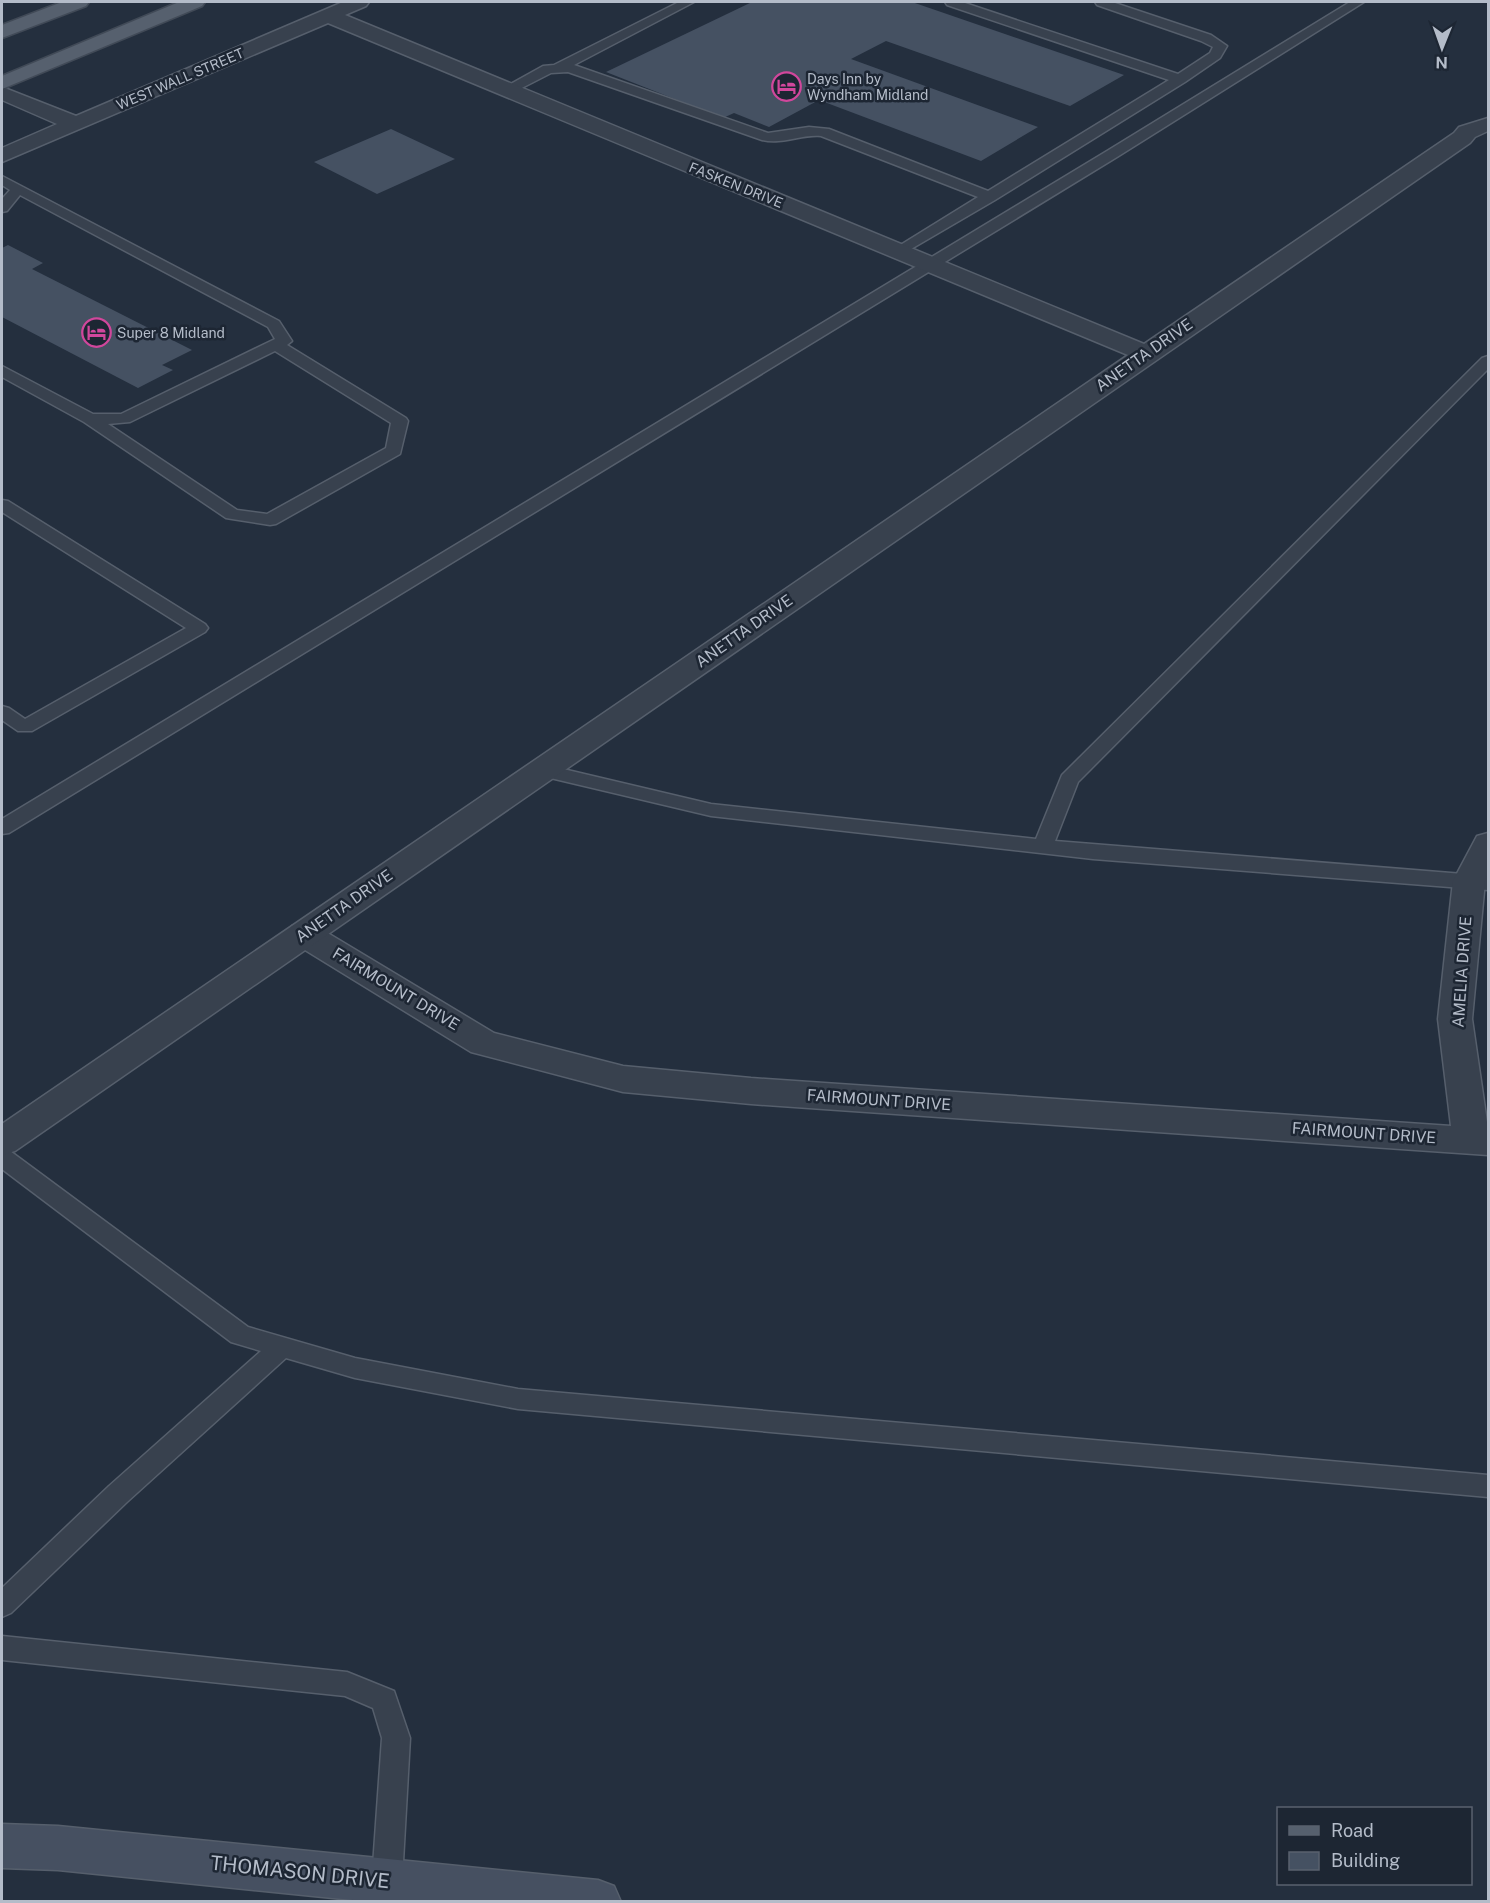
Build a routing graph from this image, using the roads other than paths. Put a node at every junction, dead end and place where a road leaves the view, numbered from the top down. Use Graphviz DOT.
graph roads {
  1 [pos="79,2"];
  2 [pos="195,2"];
  3 [pos="358,2"];
  4 [pos="688,2"];
  5 [pos="951,2"];
  6 [pos="1101,2"];
  7 [pos="1358,2"];
  8 [pos="326,15"];
  9 [pos="2,32"];
  10 [pos="558,68"];
  11 [pos="1180,79"];
  12 [pos="2,83"];
  13 [pos="507,90"];
  14 [pos="2,93"];
  15 [pos="75,124"];
  16 [pos="1488,124"];
  17 [pos="2,156"];
  18 [pos="2,180"];
  19 [pos="18,189"];
  20 [pos="990,197"];
  21 [pos="2,208"];
  22 [pos="899,252"];
  23 [pos="928,264"];
  24 [pos="276,345"];
  25 [pos="1147,354"];
  26 [pos="1488,361"];
  27 [pos="2,371"];
  28 [pos="90,419"];
  29 [pos="2,505"];
  30 [pos="2,712"];
  31 [pos="542,770"];
  32 [pos="2,828"];
  33 [pos="1488,843"];
  34 [pos="1043,847"];
  35 [pos="1479,882"];
  36 [pos="304,934"];
  37 [pos="1480,1141"];
  38 [pos="2,1142"];
  39 [pos="2,1157"];
  40 [pos="282,1347"];
  41 [pos="1488,1486"];
  42 [pos="2,1605"];
  43 [pos="2,1648"];
  44 [pos="2,1845"];
  45 [pos="387,1880"];
  46 [pos="598,1902"];
  1 -- 9 [label="main road"];
  2 -- 12 [label="main road"];
  3 -- 8 [label="street, WEST WALL STREET"];
  4 -- 10 [label="lane"];
  5 -- 11 [label="lane"];
  6 -- 11 [label="lane"];
  7 -- 23 [label="lane"];
  8 -- 13 [label="street, FASKEN DRIVE"];
  8 -- 15 [label="street, WEST WALL STREET"];
  10 -- 13 [label="lane"];
  10 -- 20 [label="lane"];
  11 -- 20 [label="lane"];
  13 -- 22 [label="street, FASKEN DRIVE"];
  14 -- 15 [label="street"];
  15 -- 17 [label="street, WEST WALL STREET"];
  16 -- 25 [label="street, ANETTA DRIVE"];
  18 -- 19 [label="lane"];
  19 -- 21 [label="lane"];
  19 -- 24 [label="lane"];
  20 -- 22 [label="lane"];
  22 -- 23 [label="street, FASKEN DRIVE"];
  23 -- 25 [label="street, FASKEN DRIVE"];
  23 -- 32 [label="lane"];
  24 -- 28 [label="lane"];
  24 -- 28 [label="lane"];
  25 -- 31 [label="street, ANETTA DRIVE"];
  26 -- 34 [label="lane"];
  27 -- 28 [label="lane"];
  29 -- 30 [label="lane"];
  31 -- 34 [label="lane"];
  31 -- 36 [label="street, ANETTA DRIVE"];
  33 -- 35 [label="street, AMELIA DRIVE"];
  34 -- 35 [label="lane"];
  35 -- 37 [label="street, AMELIA DRIVE"];
  36 -- 37 [label="street, FAIRMOUNT DRIVE"];
  36 -- 38 [label="street, ANETTA DRIVE"];
  39 -- 40 [label="lane"];
  40 -- 41 [label="lane"];
  40 -- 42 [label="lane"];
  43 -- 45 [label="lane"];
  44 -- 45 [label="main road, THOMASON DRIVE"];
  45 -- 46 [label="main road, THOMASON DRIVE"];
}
